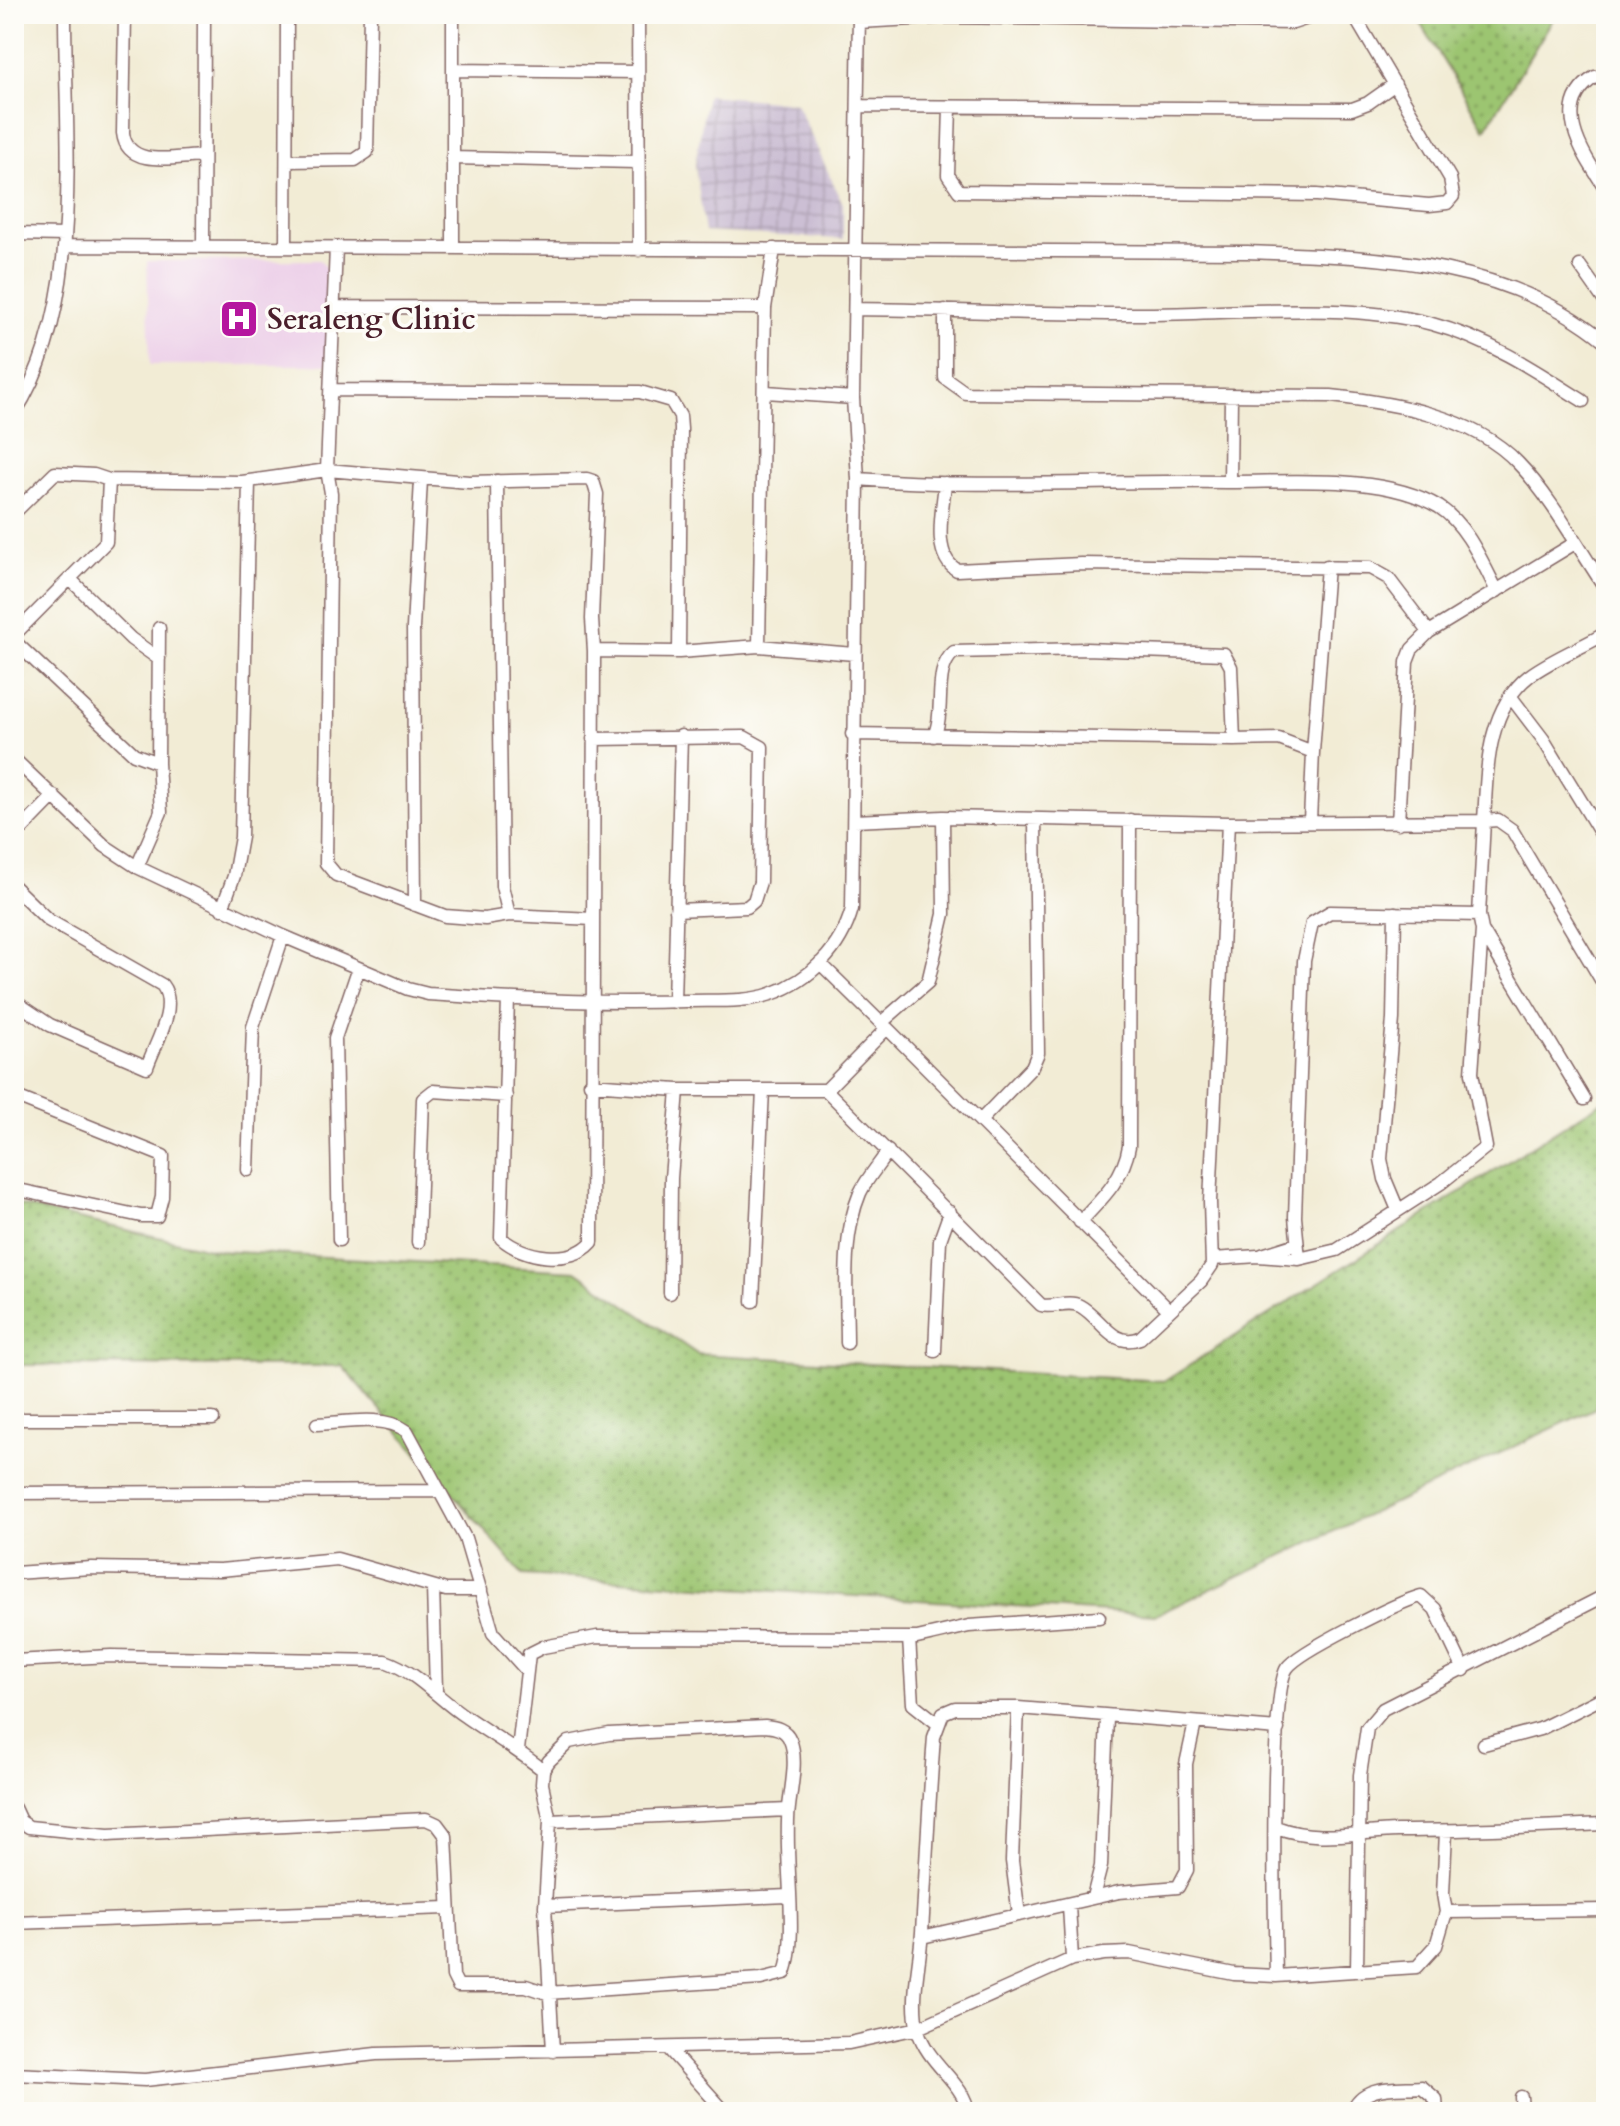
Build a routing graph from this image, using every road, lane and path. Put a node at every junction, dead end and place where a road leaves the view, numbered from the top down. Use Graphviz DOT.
graph roads {
  1 [pos="65,14"];
  2 [pos="125,14"];
  3 [pos="204,14"];
  4 [pos="287,14"];
  5 [pos="370,14"];
  6 [pos="453,14"];
  7 [pos="638,14"];
  8 [pos="1320,14"];
  9 [pos="1353,14"];
  10 [pos="949,16"];
  11 [pos="859,18"];
  12 [pos="454,70"];
  13 [pos="638,72"];
  14 [pos="1606,77"];
  15 [pos="1395,84"];
  16 [pos="858,106"];
  17 [pos="950,107"];
  18 [pos="201,156"];
  19 [pos="452,158"];
  20 [pos="287,161"];
  21 [pos="636,162"];
  22 [pos="1606,189"];
  23 [pos="14,234"];
  24 [pos="64,240"];
  25 [pos="286,245"];
  26 [pos="203,247"];
  27 [pos="336,247"];
  28 [pos="453,247"];
  29 [pos="774,249"];
  30 [pos="639,250"];
  31 [pos="855,250"];
  32 [pos="1580,266"];
  33 [pos="1606,303"];
  34 [pos="334,307"];
  35 [pos="765,308"];
  36 [pos="855,309"];
  37 [pos="945,310"];
  38 [pos="1606,341"];
  39 [pos="332,390"];
  40 [pos="766,392"];
  41 [pos="1231,397"];
  42 [pos="853,398"];
  43 [pos="1583,401"];
  44 [pos="14,414"];
  45 [pos="327,470"];
  46 [pos="858,479"];
  47 [pos="109,480"];
  48 [pos="421,480"];
  49 [pos="249,481"];
  50 [pos="497,481"];
  51 [pos="1230,481"];
  52 [pos="945,483"];
  53 [pos="14,513"];
  54 [pos="1575,543"];
  55 [pos="1327,566"];
  56 [pos="71,580"];
  57 [pos="1606,589"];
  58 [pos="1497,591"];
  59 [pos="159,628"];
  60 [pos="1429,632"];
  61 [pos="1606,633"];
  62 [pos="14,635"];
  63 [pos="14,641"];
  64 [pos="759,646"];
  65 [pos="594,651"];
  66 [pos="679,652"];
  67 [pos="854,654"];
  68 [pos="159,659"];
  69 [pos="1511,697"];
  70 [pos="852,734"];
  71 [pos="681,736"];
  72 [pos="934,736"];
  73 [pos="593,739"];
  74 [pos="1234,740"];
  75 [pos="1313,752"];
  76 [pos="14,759"];
  77 [pos="158,763"];
  78 [pos="54,796"];
  79 [pos="943,817"];
  80 [pos="1035,820"];
  81 [pos="1130,820"];
  82 [pos="854,821"];
  83 [pos="1310,821"];
  84 [pos="1484,821"];
  85 [pos="1228,823"];
  86 [pos="1398,823"];
  87 [pos="14,837"];
  88 [pos="1606,842"];
  89 [pos="137,867"];
  90 [pos="14,887"];
  91 [pos="415,905"];
  92 [pos="222,909"];
  93 [pos="676,910"];
  94 [pos="1395,913"];
  95 [pos="509,915"];
  96 [pos="1479,915"];
  97 [pos="593,919"];
  98 [pos="1482,930"];
  99 [pos="283,936"];
  100 [pos="820,963"];
  101 [pos="358,970"];
  102 [pos="1606,988"];
  103 [pos="508,999"];
  104 [pos="14,1001"];
  105 [pos="674,1002"];
  106 [pos="593,1004"];
  107 [pos="884,1026"];
  108 [pos="590,1084"];
  109 [pos="678,1090"];
  110 [pos="763,1090"];
  111 [pos="826,1090"];
  112 [pos="14,1096"];
  113 [pos="506,1096"];
  114 [pos="1584,1099"];
  115 [pos="980,1121"];
  116 [pos="888,1151"];
  117 [pos="248,1170"];
  118 [pos="14,1189"];
  119 [pos="1398,1210"];
  120 [pos="950,1212"];
  121 [pos="1080,1222"];
  122 [pos="339,1240"];
  123 [pos="418,1242"];
  124 [pos="1297,1244"];
  125 [pos="1258,1256"];
  126 [pos="1213,1259"];
  127 [pos="1299,1259"];
  128 [pos="670,1293"];
  129 [pos="753,1301"];
  130 [pos="1169,1310"];
  131 [pos="847,1343"];
  132 [pos="935,1351"];
  133 [pos="14,1419"];
  134 [pos="213,1419"];
  135 [pos="317,1424"];
  136 [pos="436,1491"];
  137 [pos="14,1493"];
  138 [pos="14,1573"];
  139 [pos="433,1587"];
  140 [pos="481,1590"];
  141 [pos="1606,1595"];
  142 [pos="1099,1617"];
  143 [pos="909,1638"];
  144 [pos="14,1661"];
  145 [pos="1464,1670"];
  146 [pos="527,1671"];
  147 [pos="436,1690"];
  148 [pos="1606,1696"];
  149 [pos="1018,1708"];
  150 [pos="1107,1718"];
  151 [pos="937,1723"];
  152 [pos="1195,1723"];
  153 [pos="1278,1729"];
  154 [pos="1484,1744"];
  155 [pos="518,1750"];
  156 [pos="543,1770"];
  157 [pos="1606,1792"];
  158 [pos="14,1808"];
  159 [pos="1606,1808"];
  160 [pos="788,1810"];
  161 [pos="550,1821"];
  162 [pos="1606,1824"];
  163 [pos="1276,1827"];
  164 [pos="1446,1832"];
  165 [pos="1361,1836"];
  166 [pos="788,1896"];
  167 [pos="1093,1897"];
  168 [pos="1069,1905"];
  169 [pos="545,1906"];
  170 [pos="448,1908"];
  171 [pos="1606,1910"];
  172 [pos="1446,1912"];
  173 [pos="1019,1915"];
  174 [pos="14,1923"];
  175 [pos="922,1937"];
  176 [pos="1072,1959"];
  177 [pos="1357,1970"];
  178 [pos="1276,1976"];
  179 [pos="547,1993"];
  180 [pos="918,2028"];
  181 [pos="668,2048"];
  182 [pos="553,2051"];
  183 [pos="14,2074"];
  184 [pos="1606,2078"];
  185 [pos="1606,2087"];
  186 [pos="1521,2097"];
  187 [pos="725,2112"];
  188 [pos="968,2112"];
  189 [pos="1352,2112"];
  190 [pos="1437,2112"];
  191 [pos="1522,2112"];
  1 -- 24 [label="street"];
  2 -- 18 [label="street"];
  3 -- 18 [label="street"];
  4 -- 20 [label="street"];
  5 -- 20 [label="street"];
  6 -- 12 [label="street"];
  7 -- 13 [label="street"];
  8 -- 10 [label="street"];
  9 -- 15 [label="street"];
  10 -- 11 [label="street"];
  11 -- 16 [label="street"];
  12 -- 13 [label="street"];
  12 -- 19 [label="street"];
  13 -- 21 [label="street"];
  14 -- 22 [label="street"];
  15 -- 17 [label="street"];
  15 -- 17 [label="street"];
  16 -- 17 [label="street"];
  16 -- 31 [label="street"];
  18 -- 26 [label="street"];
  19 -- 21 [label="street"];
  19 -- 28 [label="street"];
  20 -- 25 [label="street"];
  21 -- 30 [label="street"];
  23 -- 24 [label="street"];
  24 -- 26 [label="street"];
  24 -- 44 [label="street"];
  25 -- 26 [label="street"];
  25 -- 27 [label="street"];
  27 -- 28 [label="street"];
  27 -- 34 [label="street"];
  28 -- 30 [label="street"];
  29 -- 30 [label="street"];
  29 -- 31 [label="street"];
  29 -- 35 [label="street"];
  31 -- 36 [label="street"];
  31 -- 38 [label="street"];
  32 -- 33 [label="street"];
  34 -- 35 [label="street"];
  34 -- 39 [label="street"];
  35 -- 40 [label="street"];
  36 -- 37 [label="street"];
  36 -- 42 [label="street"];
  37 -- 41 [label="street"];
  37 -- 43 [label="street"];
  39 -- 45 [label="street"];
  39 -- 66 [label="street"];
  40 -- 42 [label="street"];
  40 -- 64 [label="street"];
  41 -- 51 [label="street"];
  41 -- 54 [label="street"];
  42 -- 46 [label="street"];
  45 -- 48 [label="street"];
  45 -- 49 [label="street"];
  45 -- 91 [label="street"];
  46 -- 52 [label="street"];
  46 -- 67 [label="street"];
  47 -- 49 [label="street"];
  47 -- 53 [label="street"];
  47 -- 56 [label="street"];
  48 -- 50 [label="street"];
  48 -- 91 [label="street"];
  49 -- 92 [label="street"];
  50 -- 65 [label="street"];
  50 -- 95 [label="street"];
  51 -- 52 [label="street"];
  51 -- 58 [label="street"];
  52 -- 55 [label="street"];
  54 -- 57 [label="street"];
  54 -- 58 [label="street"];
  55 -- 60 [label="street"];
  55 -- 75 [label="street"];
  56 -- 62 [label="street"];
  56 -- 68 [label="street"];
  58 -- 60 [label="street"];
  59 -- 68 [label="street"];
  60 -- 86 [label="street"];
  61 -- 69 [label="street"];
  63 -- 77 [label="street"];
  64 -- 66 [label="street"];
  64 -- 67 [label="street"];
  65 -- 66 [label="street"];
  65 -- 73 [label="street"];
  67 -- 70 [label="street"];
  68 -- 77 [label="street"];
  69 -- 84 [label="street"];
  69 -- 88 [label="street"];
  70 -- 72 [label="street"];
  70 -- 82 [label="street"];
  71 -- 73 [label="street"];
  71 -- 93 [label="street"];
  71 -- 93 [label="street"];
  72 -- 74 [label="street"];
  72 -- 74 [label="street"];
  73 -- 97 [label="street"];
  74 -- 75 [label="street"];
  75 -- 83 [label="street"];
  76 -- 78 [label="street"];
  77 -- 89 [label="street"];
  78 -- 87 [label="street"];
  78 -- 89 [label="street"];
  79 -- 80 [label="street"];
  79 -- 82 [label="street"];
  79 -- 107 [label="street"];
  80 -- 81 [label="street"];
  80 -- 115 [label="street"];
  81 -- 85 [label="street"];
  81 -- 121 [label="street"];
  82 -- 100 [label="street"];
  83 -- 85 [label="street"];
  83 -- 86 [label="street"];
  84 -- 86 [label="street"];
  84 -- 96 [label="street"];
  84 -- 102 [label="street"];
  85 -- 126 [label="street"];
  89 -- 92 [label="street"];
  90 -- 104 [label="street"];
  91 -- 95 [label="street"];
  92 -- 99 [label="street"];
  93 -- 105 [label="street"];
  94 -- 96 [label="street"];
  94 -- 119 [label="street"];
  94 -- 124 [label="street"];
  95 -- 97 [label="street"];
  96 -- 98 [label="street"];
  97 -- 106 [label="street"];
  98 -- 114 [label="street"];
  98 -- 119 [label="street"];
  99 -- 101 [label="street"];
  99 -- 117 [label="street"];
  100 -- 105 [label="street"];
  100 -- 107 [label="street"];
  101 -- 103 [label="street"];
  101 -- 122 [label="street"];
  103 -- 106 [label="street"];
  103 -- 113 [label="street"];
  105 -- 106 [label="street"];
  106 -- 108 [label="street"];
  107 -- 111 [label="street"];
  107 -- 115 [label="street"];
  108 -- 109 [label="street"];
  108 -- 113 [label="street"];
  109 -- 110 [label="street"];
  109 -- 128 [label="street"];
  110 -- 111 [label="street"];
  110 -- 129 [label="street"];
  111 -- 116 [label="street"];
  112 -- 118 [label="street"];
  113 -- 123 [label="street"];
  115 -- 121 [label="street"];
  116 -- 120 [label="street"];
  116 -- 131 [label="street"];
  119 -- 127 [label="street"];
  120 -- 130 [label="street"];
  120 -- 132 [label="street"];
  121 -- 130 [label="street"];
  124 -- 125 [label="street"];
  124 -- 127 [label="street"];
  125 -- 126 [label="street"];
  125 -- 127 [label="street"];
  126 -- 130 [label="street"];
  133 -- 134 [label="street"];
  135 -- 136 [label="street"];
  136 -- 137 [label="street"];
  136 -- 140 [label="street"];
  138 -- 139 [label="street"];
  139 -- 140 [label="street"];
  139 -- 147 [label="street"];
  140 -- 146 [label="street"];
  141 -- 145 [label="street"];
  142 -- 143 [label="street"];
  143 -- 146 [label="street"];
  143 -- 151 [label="street"];
  144 -- 147 [label="street"];
  145 -- 153 [label="street"];
  145 -- 165 [label="street"];
  146 -- 155 [label="street"];
  147 -- 155 [label="street"];
  148 -- 154 [label="street"];
  149 -- 150 [label="street"];
  149 -- 151 [label="street"];
  149 -- 173 [label="street"];
  150 -- 152 [label="street"];
  150 -- 167 [label="street"];
  151 -- 175 [label="street"];
  152 -- 153 [label="street"];
  152 -- 167 [label="street"];
  153 -- 163 [label="street"];
  155 -- 156 [label="street"];
  156 -- 160 [label="street"];
  156 -- 161 [label="street"];
  157 -- 159 [label="street"];
  158 -- 170 [label="street"];
  160 -- 161 [label="street"];
  160 -- 166 [label="street"];
  161 -- 169 [label="street"];
  162 -- 164 [label="street"];
  163 -- 165 [label="street"];
  163 -- 178 [label="street"];
  164 -- 165 [label="street"];
  164 -- 172 [label="street"];
  165 -- 177 [label="street"];
  166 -- 169 [label="street"];
  166 -- 179 [label="street"];
  167 -- 168 [label="street"];
  168 -- 173 [label="street"];
  168 -- 176 [label="street"];
  169 -- 179 [label="street"];
  170 -- 174 [label="street"];
  170 -- 179 [label="street"];
  171 -- 172 [label="street"];
  172 -- 177 [label="street"];
  173 -- 175 [label="street"];
  175 -- 180 [label="street"];
  176 -- 178 [label="street"];
  176 -- 180 [label="street"];
  177 -- 178 [label="street"];
  179 -- 182 [label="street"];
  180 -- 181 [label="street"];
  180 -- 188 [label="street"];
  181 -- 182 [label="street"];
  181 -- 187 [label="street"];
  182 -- 183 [label="street"];
  184 -- 185 [label="street"];
  186 -- 191 [label="street"];
  189 -- 190 [label="street"];
}
